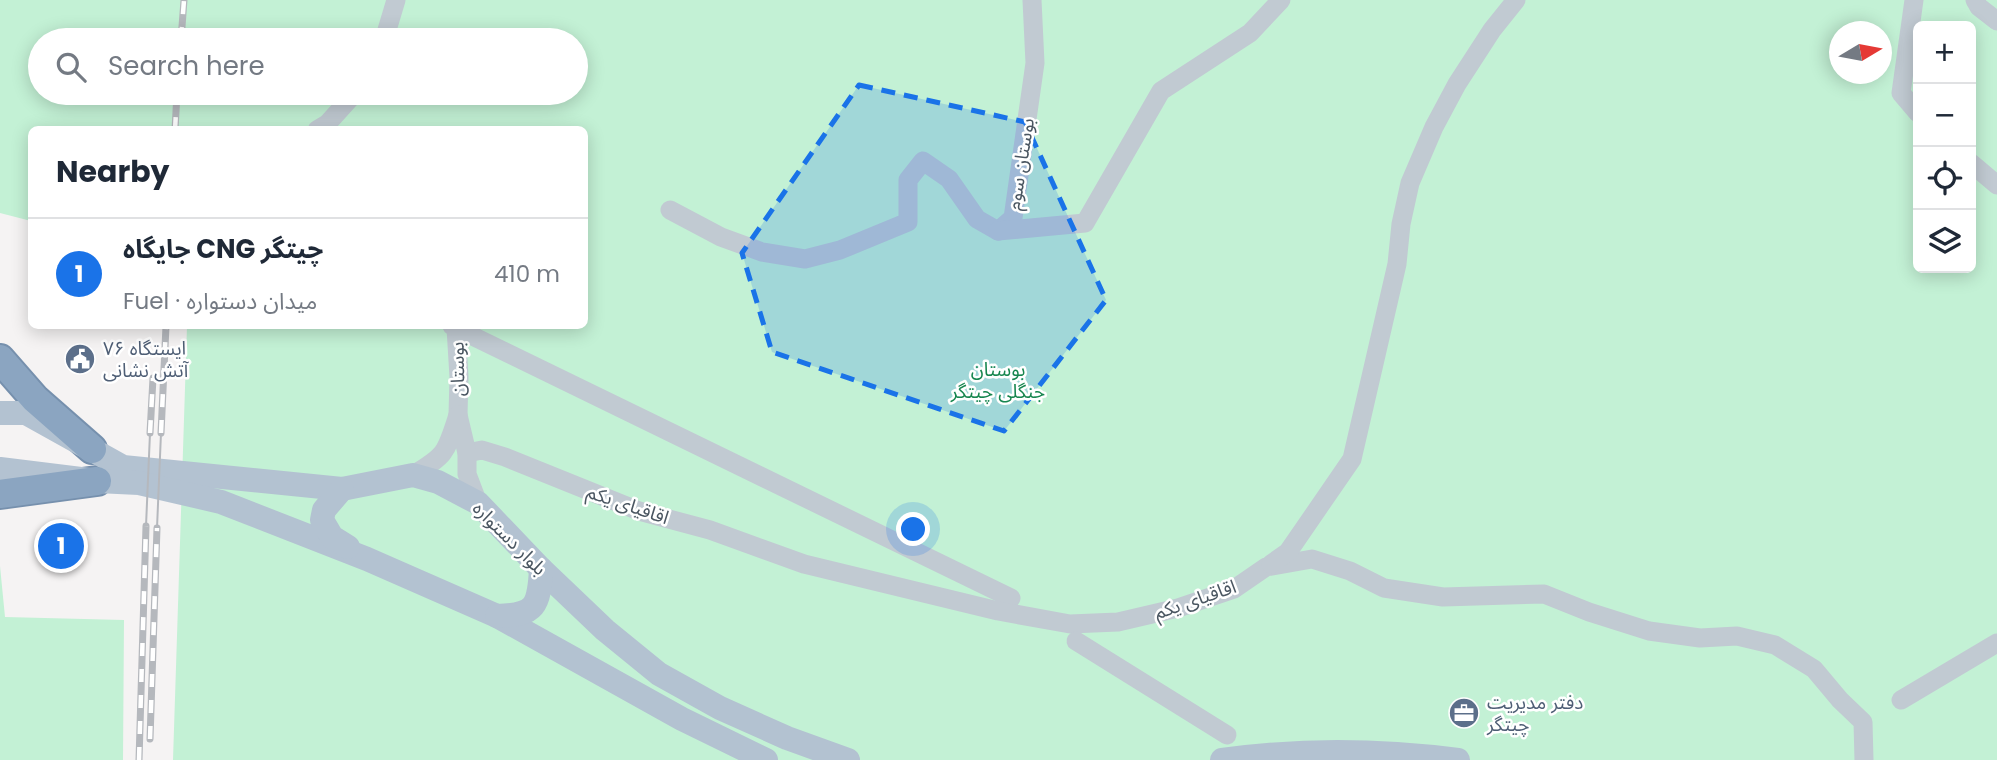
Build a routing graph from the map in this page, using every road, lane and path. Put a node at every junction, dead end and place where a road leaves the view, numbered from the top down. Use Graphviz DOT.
graph roads {
  1 [pos="396,0"];
  2 [pos="1032,0"];
  3 [pos="1281,0"];
  4 [pos="1516,0"];
  5 [pos="1914,0"];
  6 [pos="1975,0"];
  7 [pos="1997,21"];
  8 [pos="388,28"];
  9 [pos="344,105"];
  10 [pos="1913,107"];
  11 [pos="324,126"];
  12 [pos="1976,167"];
  13 [pos="1997,185"];
  14 [pos="670,210"];
  15 [pos="998,231"];
  16 [pos="454,329"];
  17 [pos="458,329"];
  18 [pos="0,359"];
  19 [pos="0,413"];
  20 [pos="458,415"];
  21 [pos="92,449"];
  22 [pos="467,453"];
  23 [pos="0,469"];
  24 [pos="131,475"];
  25 [pos="413,475"];
  26 [pos="97,481"];
  27 [pos="342,489"];
  28 [pos="0,494"];
  29 [pos="478,503"];
  30 [pos="367,559"];
  31 [pos="1266,567"];
  32 [pos="541,569"];
  33 [pos="1011,598"];
  34 [pos="497,616"];
  35 [pos="1076,641"];
  36 [pos="1997,643"];
  37 [pos="1900,700"];
  38 [pos="1227,735"];
  39 [pos="766,760"];
  40 [pos="848,760"];
  41 [pos="1222,760"];
  42 [pos="1458,760"];
  43 [pos="1864,760"];
  1 -- 8 [label="street"];
  2 -- 15 [label="street, بوستان سوم"];
  3 -- 15 [label="street"];
  4 -- 31 [label="street"];
  5 -- 10 [label="street"];
  6 -- 7 [label="street"];
  9 -- 11 [label="street"];
  12 -- 13 [label="street"];
  14 -- 15 [label="street, بوستان سوم"];
  16 -- 20 [label="street, بوستان"];
  17 -- 33 [label="street"];
  18 -- 21 [label="highway"];
  19 -- 21 [label="main road"];
  20 -- 22 [label="street"];
  20 -- 25 [label="street"];
  21 -- 24 [label="main road"];
  22 -- 29 [label="street"];
  22 -- 31 [label="street, اقاقیای یکم"];
  23 -- 26 [label="main road"];
  24 -- 26 [label="main road"];
  24 -- 27 [label="main road, بلوار دستواره"];
  24 -- 30 [label="main road"];
  25 -- 27 [label="main road, بلوار دستواره"];
  25 -- 29 [label="main road, بلوار دستواره"];
  26 -- 28 [label="highway"];
  27 -- 30 [label="main road"];
  29 -- 32 [label="main road, بلوار دستواره"];
  30 -- 34 [label="main road"];
  31 -- 43 [label="street, اقاقیای یکم"];
  32 -- 34 [label="main road"];
  32 -- 40 [label="main road, بلوار دستواره"];
  34 -- 39 [label="main road"];
  35 -- 38 [label="street"];
  36 -- 37 [label="street"];
  41 -- 42 [label="main road"];
}
